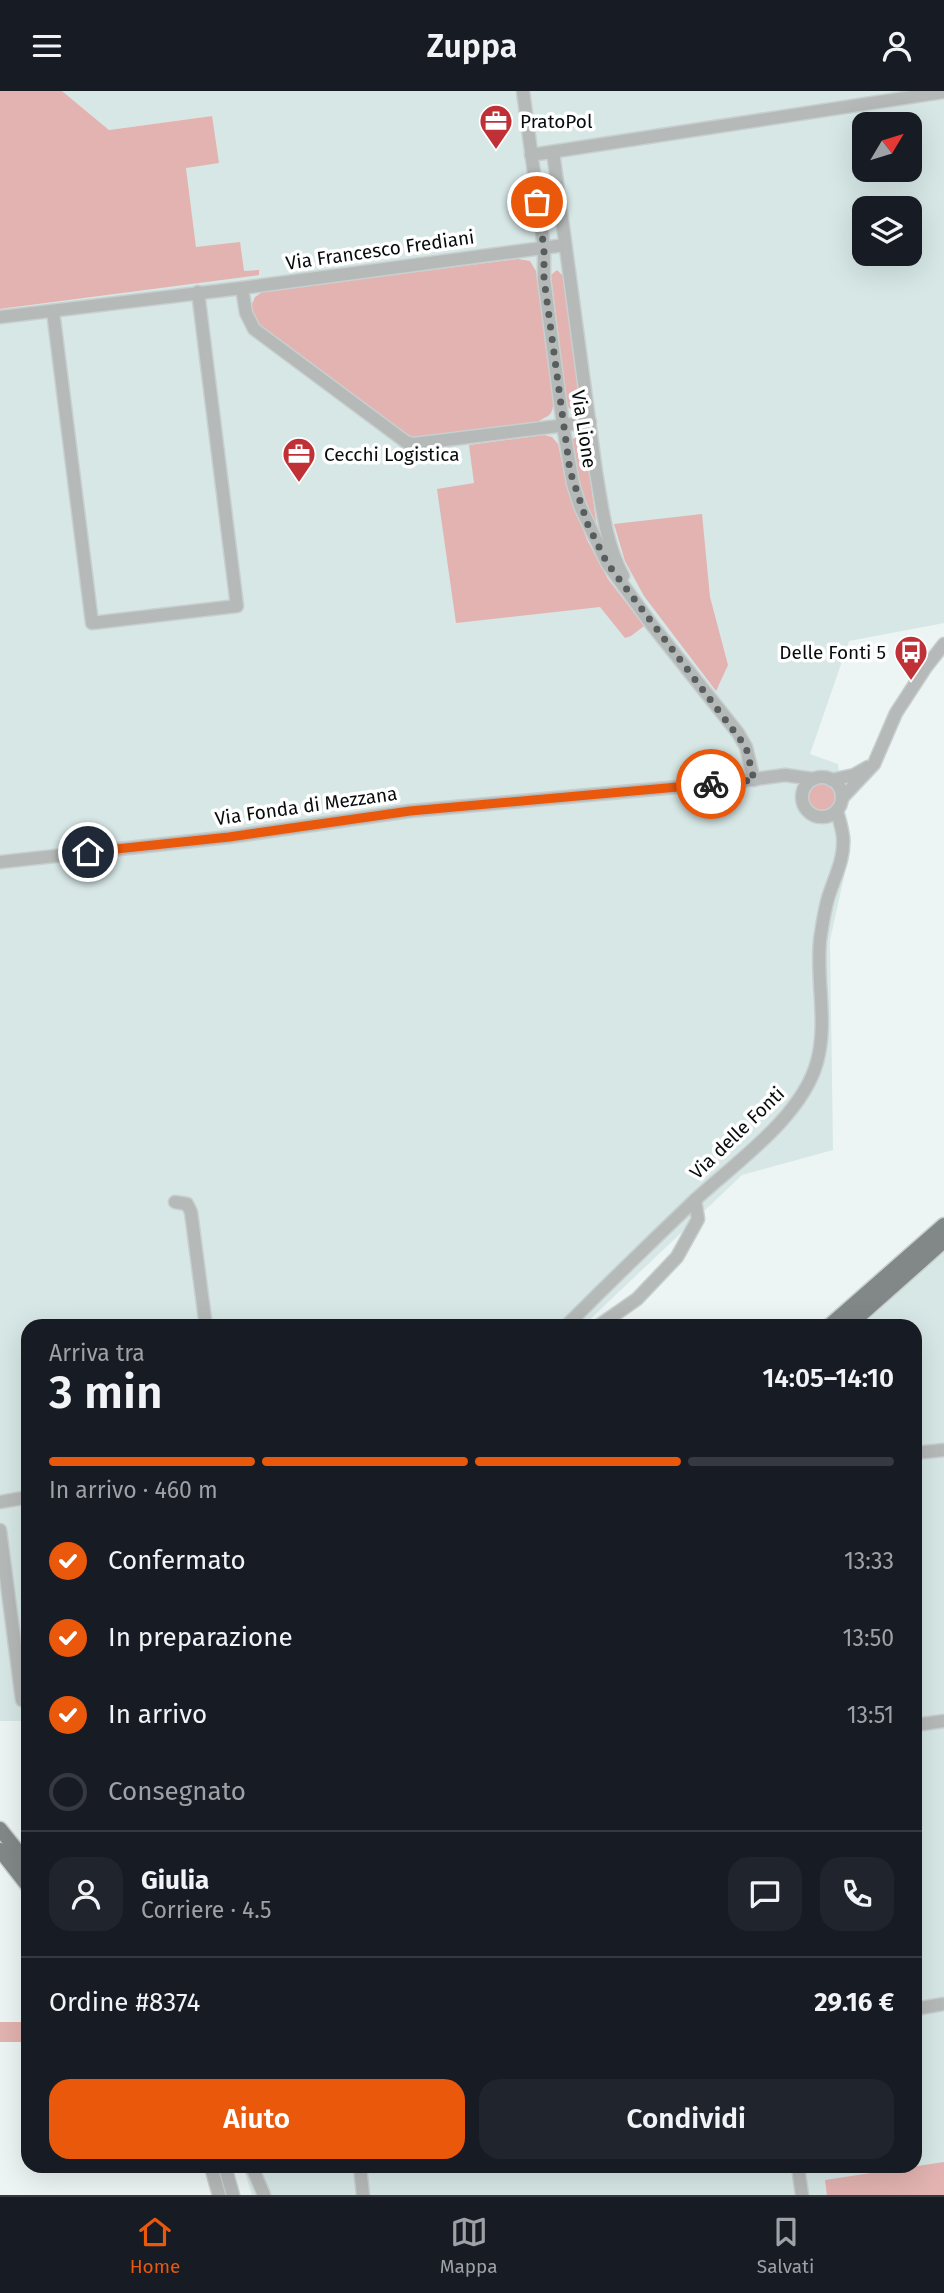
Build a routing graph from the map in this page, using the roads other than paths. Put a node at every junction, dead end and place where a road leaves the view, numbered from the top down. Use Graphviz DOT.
graph roads {
  1 [pos="523,91"];
  2 [pos="944,92"];
  3 [pos="553,152"];
  4 [pos="531,155"];
  5 [pos="565,245"];
  6 [pos="544,248"];
  7 [pos="242,288"];
  8 [pos="198,292"];
  9 [pos="53,311"];
  10 [pos="0,317"];
  11 [pos="590,422"];
  12 [pos="563,425"];
  13 [pos="635,600"];
  14 [pos="944,645"];
  15 [pos="874,764"];
  16 [pos="785,775"];
  17 [pos="814,779"];
  18 [pos="754,780"];
  19 [pos="831,780"];
  20 [pos="803,792"];
  21 [pos="839,804"];
  22 [pos="820,817"];
  23 [pos="842,847"];
  24 [pos="0,862"];
  25 [pos="695,1200"];
  26 [pos="175,1202"];
  27 [pos="944,1225"];
  28 [pos="944,1241"];
  29 [pos="205,1319"];
  30 [pos="573,1319"];
  31 [pos="608,1319"];
  32 [pos="837,1319"];
  33 [pos="856,1319"];
  34 [pos="944,1450"];
  35 [pos="922,1453"];
  36 [pos="21,1498"];
  37 [pos="0,1502"];
  38 [pos="0,1531"];
  39 [pos="21,1692"];
  40 [pos="944,1721"];
  41 [pos="922,1724"];
  42 [pos="0,1829"];
  43 [pos="0,1850"];
  44 [pos="21,1855"];
  45 [pos="21,1877"];
  46 [pos="944,2004"];
  47 [pos="922,2008"];
  48 [pos="213,2173"];
  49 [pos="227,2173"];
  50 [pos="255,2173"];
  51 [pos="361,2173"];
  52 [pos="799,2173"];
  53 [pos="219,2195"];
  54 [pos="233,2195"];
  55 [pos="264,2195"];
  56 [pos="363,2195"];
  57 [pos="802,2195"];
  1 -- 4 [label="street, Via Lione"];
  2 -- 3 [label="street"];
  3 -- 4 [label="street"];
  3 -- 5 [label="street, Via Lione"];
  4 -- 6 [label="street, Via Lione"];
  5 -- 6 [label="street, Via Francesco Frediani"];
  5 -- 11 [label="street, Via Lione"];
  6 -- 7 [label="street, Via Francesco Frediani"];
  6 -- 12 [label="street, Via Lione"];
  7 -- 8 [label="street, Via Francesco Frediani"];
  7 -- 12 [label="street"];
  8 -- 9 [label="street, Via Francesco Frediani"];
  8 -- 9 [label="street"];
  9 -- 10 [label="street, Via Francesco Frediani"];
  11 -- 12 [label="street"];
  11 -- 13 [label="street, Via Lione"];
  12 -- 13 [label="street, Via Lione"];
  13 -- 18 [label="street, Via Lione"];
  14 -- 15 [label="street"];
  15 -- 19 [label="street"];
  15 -- 21 [label="street"];
  16 -- 17 [label="street, Via Fonda di Mezzana"];
  16 -- 18 [label="street, Via Fonda di Mezzana"];
  16 -- 20 [label="street"];
  17 -- 19 [label="street"];
  17 -- 20 [label="street"];
  18 -- 24 [label="street, Via Fonda di Mezzana"];
  19 -- 21 [label="street, Via delle Fonti"];
  20 -- 22 [label="street"];
  21 -- 22 [label="street"];
  21 -- 23 [label="street, Via delle Fonti"];
  22 -- 23 [label="street"];
  23 -- 25 [label="street, Via delle Fonti"];
  25 -- 30 [label="street, Via delle Fonti"];
  25 -- 31 [label="street, Via delle Fonti"];
  26 -- 29 [label="street"];
  27 -- 32 [label="main road"];
  28 -- 33 [label="main road"];
  34 -- 35 [label="street"];
  36 -- 37 [label="street"];
  38 -- 39 [label="street"];
  40 -- 41 [label="street"];
  42 -- 44 [label="main road"];
  43 -- 45 [label="main road"];
  46 -- 47 [label="street"];
  48 -- 53 [label="street"];
  49 -- 54 [label="street"];
  50 -- 55 [label="street"];
  51 -- 56 [label="street"];
  52 -- 57 [label="street"];
}
